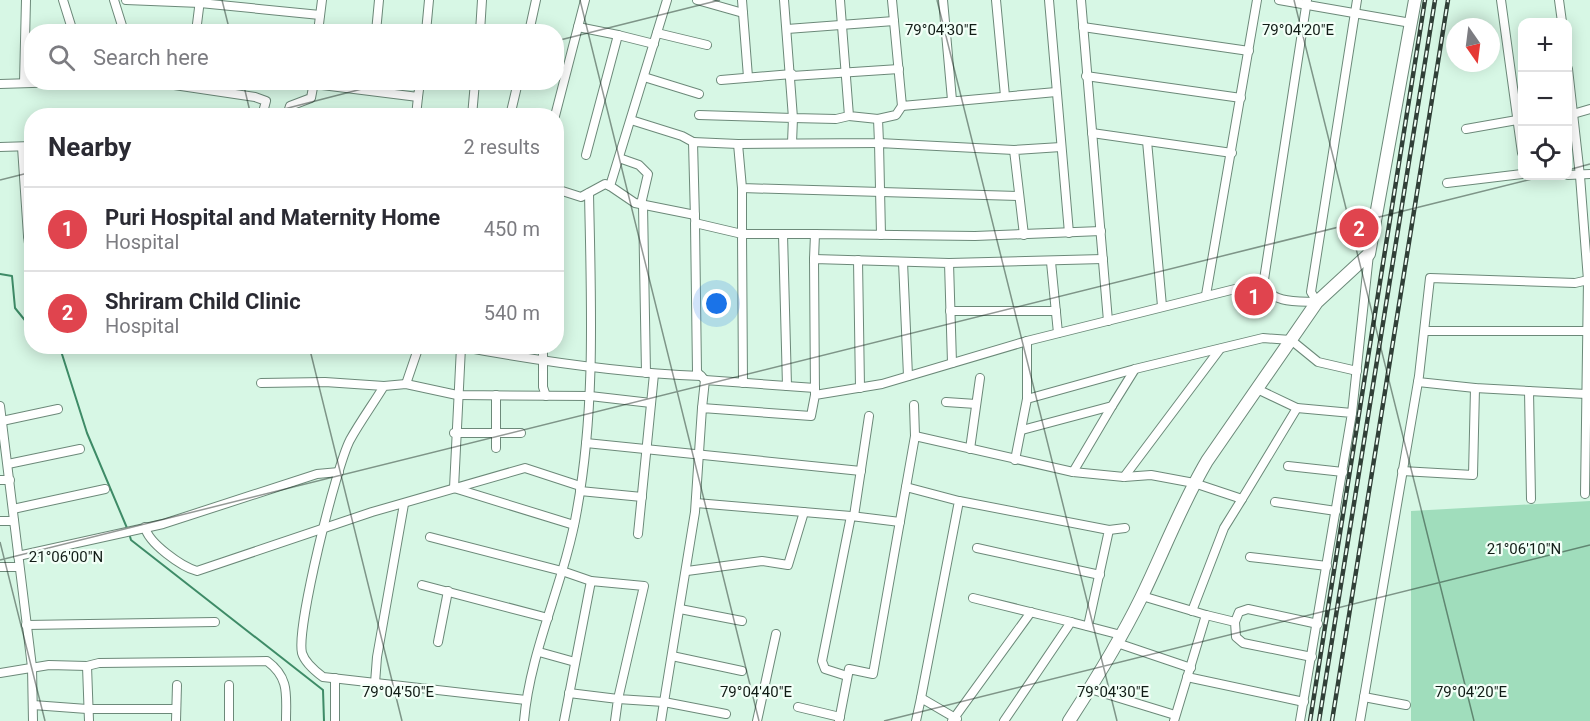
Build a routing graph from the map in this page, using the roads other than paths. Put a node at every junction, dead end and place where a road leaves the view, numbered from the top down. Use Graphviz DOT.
graph roads {
  1 [pos="26,0"];
  2 [pos="63,0"];
  3 [pos="114,0"];
  4 [pos="126,0"];
  5 [pos="322,0"];
  6 [pos="379,0"];
  7 [pos="429,0"];
  8 [pos="482,0"];
  9 [pos="536,0"];
  10 [pos="585,0"];
  11 [pos="667,0"];
  12 [pos="698,0"];
  13 [pos="742,0"];
  14 [pos="784,0"];
  15 [pos="840,0"];
  16 [pos="892,0"];
  17 [pos="943,0"];
  18 [pos="996,0"];
  19 [pos="1049,0"];
  20 [pos="1081,0"];
  21 [pos="1257,0"];
  22 [pos="1279,0"];
  23 [pos="1357,0"];
  24 [pos="1415,0"];
  25 [pos="1501,0"];
  26 [pos="1559,0"];
  27 [pos="200,1"];
  28 [pos="1306,2"];
  29 [pos="744,13"];
  30 [pos="320,15"];
  31 [pos="1355,15"];
  32 [pos="1561,18"];
  33 [pos="894,21"];
  34 [pos="1411,23"];
  35 [pos="25,24"];
  36 [pos="70,24"];
  37 [pos="122,24"];
  38 [pos="197,24"];
  39 [pos="319,24"];
  40 [pos="377,24"];
  41 [pos="427,24"];
  42 [pos="480,24"];
  43 [pos="531,24"];
  44 [pos="842,25"];
  45 [pos="578,27"];
  46 [pos="1083,27"];
  47 [pos="787,29"];
  48 [pos="657,33"];
  49 [pos="618,35"];
  50 [pos="654,44"];
  51 [pos="706,45"];
  52 [pos="1249,51"];
  53 [pos="898,69"];
  54 [pos="846,71"];
  55 [pos="1568,72"];
  56 [pos="564,73"];
  57 [pos="567,73"];
  58 [pos="792,75"];
  59 [pos="1086,76"];
  60 [pos="644,77"];
  61 [pos="748,77"];
  62 [pos="721,80"];
  63 [pos="24,83"];
  64 [pos="0,84"];
  65 [pos="564,84"];
  66 [pos="211,90"];
  67 [pos="313,90"];
  68 [pos="366,90"];
  69 [pos="419,90"];
  70 [pos="474,90"];
  71 [pos="516,90"];
  72 [pos="562,90"];
  73 [pos="1056,92"];
  74 [pos="699,94"];
  75 [pos="1005,96"];
  76 [pos="418,97"];
  77 [pos="1241,98"];
  78 [pos="952,100"];
  79 [pos="902,106"];
  80 [pos="264,108"];
  81 [pos="289,108"];
  82 [pos="417,108"];
  83 [pos="473,108"];
  84 [pos="512,108"];
  85 [pos="557,108"];
  86 [pos="1590,109"];
  87 [pos="1573,114"];
  88 [pos="699,115"];
  89 [pos="849,116"];
  90 [pos="794,118"];
  91 [pos="878,119"];
  92 [pos="631,120"];
  93 [pos="1517,120"];
  94 [pos="1518,127"];
  95 [pos="1466,129"];
  96 [pos="1092,133"];
  97 [pos="1147,141"];
  98 [pos="693,142"];
  99 [pos="792,143"];
  100 [pos="879,143"];
  101 [pos="738,144"];
  102 [pos="24,146"];
  103 [pos="0,147"];
  104 [pos="1061,147"];
  105 [pos="1014,150"];
  106 [pos="1232,153"];
  107 [pos="586,156"];
  108 [pos="619,158"];
  109 [pos="1518,174"];
  110 [pos="1590,174"];
  111 [pos="1572,175"];
  112 [pos="1580,176"];
  113 [pos="1448,183"];
  114 [pos="610,186"];
  115 [pos="742,188"];
  116 [pos="880,190"];
  117 [pos="564,192"];
  118 [pos="589,193"];
  119 [pos="1019,196"];
  120 [pos="642,205"];
  121 [pos="695,219"];
  122 [pos="1101,231"];
  123 [pos="1070,233"];
  124 [pos="742,234"];
  125 [pos="783,234"];
  126 [pos="815,234"];
  127 [pos="881,235"];
  128 [pos="1024,235"];
  129 [pos="1369,254"];
  130 [pos="813,259"];
  131 [pos="1103,259"];
  132 [pos="858,260"];
  133 [pos="903,262"];
  134 [pos="1051,262"];
  135 [pos="949,263"];
  136 [pos="1588,280"];
  137 [pos="1263,286"];
  138 [pos="1206,295"];
  139 [pos="1317,302"];
  140 [pos="1162,306"];
  141 [pos="950,311"];
  142 [pos="1056,311"];
  143 [pos="1108,321"];
  144 [pos="1426,331"];
  145 [pos="1589,331"];
  146 [pos="1058,333"];
  147 [pos="1291,340"];
  148 [pos="1027,341"];
  149 [pos="1220,349"];
  150 [pos="416,354"];
  151 [pos="459,354"];
  152 [pos="514,354"];
  153 [pos="543,354"];
  154 [pos="543,361"];
  155 [pos="952,363"];
  156 [pos="592,367"];
  157 [pos="1135,369"];
  158 [pos="1357,371"];
  159 [pos="650,373"];
  160 [pos="908,376"];
  161 [pos="703,378"];
  162 [pos="980,378"];
  163 [pos="1418,382"];
  164 [pos="261,383"];
  165 [pos="743,383"];
  166 [pos="406,384"];
  167 [pos="384,386"];
  168 [pos="787,386"];
  169 [pos="860,388"];
  170 [pos="1475,388"];
  171 [pos="1257,389"];
  172 [pos="1529,391"];
  173 [pos="815,392"];
  174 [pos="1586,394"];
  175 [pos="457,395"];
  176 [pos="496,396"];
  177 [pos="546,396"];
  178 [pos="590,396"];
  179 [pos="1027,399"];
  180 [pos="946,402"];
  181 [pos="651,403"];
  182 [pos="976,404"];
  183 [pos="914,405"];
  184 [pos="0,406"];
  185 [pos="1112,406"];
  186 [pos="702,408"];
  187 [pos="1297,408"];
  188 [pos="58,409"];
  189 [pos="1352,413"];
  190 [pos="869,416"];
  191 [pos="2,421"];
  192 [pos="1022,430"];
  193 [pos="454,433"];
  194 [pos="496,433"];
  195 [pos="521,433"];
  196 [pos="915,436"];
  197 [pos="586,443"];
  198 [pos="81,448"];
  199 [pos="496,448"];
  200 [pos="970,449"];
  201 [pos="646,450"];
  202 [pos="700,456"];
  203 [pos="1015,460"];
  204 [pos="8,465"];
  205 [pos="1288,466"];
  206 [pos="861,471"];
  207 [pos="1402,471"];
  208 [pos="339,472"];
  209 [pos="1073,472"];
  210 [pos="1343,472"];
  211 [pos="1124,477"];
  212 [pos="5,480"];
  213 [pos="1194,483"];
  214 [pos="906,487"];
  215 [pos="453,488"];
  216 [pos="105,489"];
  217 [pos="580,489"];
  218 [pos="1585,494"];
  219 [pos="642,497"];
  220 [pos="1242,499"];
  221 [pos="1531,499"];
  222 [pos="959,501"];
  223 [pos="1275,502"];
  224 [pos="696,503"];
  225 [pos="404,504"];
  226 [pos="12,509"];
  227 [pos="1336,511"];
  228 [pos="804,512"];
  229 [pos="853,516"];
  230 [pos="0,521"];
  231 [pos="14,521"];
  232 [pos="900,522"];
  233 [pos="574,525"];
  234 [pos="145,527"];
  235 [pos="1125,528"];
  236 [pos="1109,530"];
  237 [pos="323,531"];
  238 [pos="638,534"];
  239 [pos="430,537"];
  240 [pos="977,548"];
  241 [pos="18,556"];
  242 [pos="1250,557"];
  243 [pos="1328,566"];
  244 [pos="0,567"];
  245 [pos="19,567"];
  246 [pos="562,571"];
  247 [pos="687,571"];
  248 [pos="1100,575"];
  249 [pos="591,581"];
  250 [pos="422,585"];
  251 [pos="448,591"];
  252 [pos="1142,596"];
  253 [pos="973,598"];
  254 [pos="680,609"];
  255 [pos="1192,610"];
  256 [pos="1031,612"];
  257 [pos="1206,615"];
  258 [pos="548,618"];
  259 [pos="742,621"];
  260 [pos="215,622"];
  261 [pos="1071,622"];
  262 [pos="1235,622"];
  263 [pos="1318,624"];
  264 [pos="26,625"];
  265 [pos="1088,626"];
  266 [pos="776,634"];
  267 [pos="1119,639"];
  268 [pos="438,642"];
  269 [pos="539,652"];
  270 [pos="672,657"];
  271 [pos="1312,657"];
  272 [pos="575,662"];
  273 [pos="87,666"];
  274 [pos="33,668"];
  275 [pos="742,671"];
  276 [pos="0,673"];
  277 [pos="1189,673"];
  278 [pos="847,676"];
  279 [pos="335,678"];
  280 [pos="375,683"];
  281 [pos="177,685"];
  282 [pos="229,685"];
  283 [pos="1090,689"];
  284 [pos="570,693"];
  285 [pos="1364,697"];
  286 [pos="921,698"];
  287 [pos="618,699"];
  288 [pos="526,700"];
  289 [pos="664,702"];
  290 [pos="1304,702"];
  291 [pos="33,705"];
  292 [pos="1406,705"];
  293 [pos="798,707"];
  294 [pos="87,709"];
  295 [pos="176,709"];
  296 [pos="726,714"];
  297 [pos="1174,718"];
  298 [pos="839,719"];
  299 [pos="955,720"];
  300 [pos="33,721"];
  301 [pos="89,721"];
  302 [pos="176,721"];
  303 [pos="229,721"];
  304 [pos="286,721"];
  305 [pos="335,721"];
  306 [pos="524,721"];
  307 [pos="564,721"];
  308 [pos="615,721"];
  309 [pos="661,721"];
  310 [pos="757,721"];
  311 [pos="916,721"];
  312 [pos="1004,721"];
  313 [pos="1069,721"];
  314 [pos="1300,721"];
  315 [pos="1360,721"];
  1 -- 35 [label="street"];
  2 -- 36 [label="street"];
  3 -- 37 [label="street"];
  4 -- 27 [label="street"];
  5 -- 30 [label="street"];
  6 -- 40 [label="street"];
  7 -- 41 [label="street"];
  8 -- 42 [label="street"];
  9 -- 43 [label="street"];
  10 -- 45 [label="street"];
  11 -- 48 [label="street"];
  12 -- 29 [label="street"];
  13 -- 29 [label="street"];
  14 -- 47 [label="street"];
  15 -- 44 [label="street"];
  16 -- 33 [label="street"];
  17 -- 78 [label="street"];
  18 -- 75 [label="street"];
  19 -- 73 [label="street"];
  20 -- 46 [label="street"];
  21 -- 52 [label="street"];
  22 -- 28 [label="street"];
  23 -- 31 [label="street"];
  24 -- 34 [label="street"];
  25 -- 93 [label="street"];
  26 -- 32 [label="street"];
  27 -- 30 [label="street"];
  27 -- 38 [label="street"];
  28 -- 31 [label="street"];
  28 -- 137 [label="street"];
  29 -- 61 [label="street"];
  30 -- 39 [label="street"];
  31 -- 34 [label="street"];
  31 -- 139 [label="street"];
  33 -- 44 [label="street"];
  33 -- 53 [label="street"];
  34 -- 129 [label="street"];
  44 -- 47 [label="street"];
  44 -- 54 [label="street"];
  45 -- 49 [label="street"];
  45 -- 57 [label="street"];
  46 -- 52 [label="street"];
  46 -- 59 [label="street"];
  47 -- 58 [label="street"];
  48 -- 50 [label="street"];
  48 -- 51 [label="street"];
  49 -- 50 [label="street"];
  49 -- 107 [label="street"];
  50 -- 60 [label="street"];
  52 -- 77 [label="street"];
  53 -- 54 [label="street"];
  53 -- 79 [label="street"];
  54 -- 58 [label="street"];
  54 -- 89 [label="street"];
  55 -- 87 [label="street"];
  56 -- 57 [label="street"];
  57 -- 65 [label="street"];
  58 -- 61 [label="street"];
  58 -- 90 [label="street"];
  59 -- 77 [label="street"];
  59 -- 96 [label="street"];
  60 -- 74 [label="street"];
  60 -- 92 [label="street"];
  61 -- 62 [label="street"];
  63 -- 64 [label="street"];
  66 -- 80 [label="street"];
  67 -- 81 [label="street"];
  68 -- 76 [label="street"];
  69 -- 76 [label="street"];
  70 -- 83 [label="street"];
  71 -- 84 [label="street"];
  72 -- 85 [label="street"];
  73 -- 75 [label="street"];
  73 -- 104 [label="street"];
  75 -- 78 [label="street"];
  76 -- 82 [label="street"];
  77 -- 106 [label="street"];
  78 -- 79 [label="street"];
  79 -- 91 [label="street"];
  86 -- 87 [label="street"];
  87 -- 112 [label="street"];
  88 -- 90 [label="street"];
  89 -- 90 [label="street"];
  89 -- 91 [label="street"];
  90 -- 99 [label="street"];
  91 -- 100 [label="street"];
  92 -- 98 [label="street"];
  92 -- 108 [label="street"];
  93 -- 94 [label="street"];
  93 -- 95 [label="street"];
  96 -- 97 [label="street"];
  96 -- 122 [label="street"];
  97 -- 106 [label="street"];
  97 -- 140 [label="street"];
  98 -- 101 [label="street"];
  98 -- 121 [label="street"];
  99 -- 100 [label="street"];
  99 -- 101 [label="street"];
  100 -- 105 [label="street"];
  100 -- 116 [label="street"];
  101 -- 115 [label="street"];
  102 -- 103 [label="street"];
  104 -- 105 [label="street"];
  104 -- 123 [label="street"];
  105 -- 119 [label="street"];
  106 -- 138 [label="street"];
  108 -- 114 [label="street"];
  108 -- 120 [label="street"];
  109 -- 113 [label="street"];
  110 -- 112 [label="street"];
  111 -- 112 [label="street"];
  112 -- 136 [label="street"];
  114 -- 118 [label="street"];
  114 -- 120 [label="street"];
  115 -- 116 [label="street"];
  115 -- 124 [label="street"];
  116 -- 119 [label="street"];
  116 -- 127 [label="street"];
  117 -- 118 [label="street"];
  118 -- 156 [label="street"];
  119 -- 128 [label="street"];
  120 -- 121 [label="street"];
  120 -- 159 [label="street"];
  121 -- 124 [label="street"];
  121 -- 161 [label="street"];
  122 -- 123 [label="street"];
  122 -- 131 [label="street"];
  123 -- 128 [label="street"];
  124 -- 125 [label="street"];
  124 -- 165 [label="street"];
  125 -- 126 [label="street"];
  125 -- 168 [label="street"];
  126 -- 127 [label="street"];
  126 -- 130 [label="street"];
  127 -- 128 [label="street"];
  129 -- 139 [label="street"];
  129 -- 158 [label="street"];
  130 -- 132 [label="street"];
  130 -- 173 [label="street"];
  131 -- 134 [label="street"];
  131 -- 143 [label="street"];
  132 -- 133 [label="street"];
  132 -- 169 [label="street"];
  133 -- 135 [label="street"];
  133 -- 160 [label="street"];
  134 -- 135 [label="street"];
  134 -- 142 [label="street"];
  135 -- 141 [label="street"];
  136 -- 144 [label="street"];
  136 -- 145 [label="street"];
  137 -- 138 [label="street"];
  137 -- 139 [label="street"];
  138 -- 140 [label="street"];
  139 -- 147 [label="street"];
  140 -- 143 [label="street"];
  141 -- 142 [label="street"];
  141 -- 155 [label="street"];
  142 -- 146 [label="street"];
  143 -- 146 [label="street"];
  144 -- 145 [label="street"];
  144 -- 163 [label="street"];
  145 -- 174 [label="street"];
  146 -- 148 [label="street"];
  147 -- 149 [label="street"];
  147 -- 158 [label="street"];
  147 -- 171 [label="street"];
  148 -- 155 [label="street"];
  148 -- 179 [label="street"];
  149 -- 157 [label="street"];
  149 -- 211 [label="street"];
  150 -- 166 [label="street"];
  151 -- 175 [label="street"];
  152 -- 154 [label="street"];
  153 -- 154 [label="street"];
  154 -- 156 [label="street"];
  154 -- 177 [label="street"];
  155 -- 160 [label="street"];
  156 -- 159 [label="street"];
  156 -- 178 [label="street"];
  157 -- 179 [label="street"];
  157 -- 185 [label="street"];
  158 -- 189 [label="street"];
  159 -- 161 [label="street"];
  159 -- 181 [label="street"];
  160 -- 169 [label="street"];
  161 -- 165 [label="street"];
  161 -- 186 [label="street"];
  162 -- 182 [label="street"];
  163 -- 170 [label="street"];
  163 -- 207 [label="street"];
  164 -- 167 [label="street"];
  165 -- 168 [label="street"];
  166 -- 167 [label="street"];
  166 -- 175 [label="street"];
  167 -- 208 [label="street"];
  168 -- 173 [label="street"];
  169 -- 173 [label="street"];
  170 -- 172 [label="street"];
  170 -- 207 [label="street"];
  171 -- 187 [label="street"];
  171 -- 213 [label="street"];
  172 -- 174 [label="street"];
  172 -- 221 [label="street"];
  173 -- 186 [label="street"];
  174 -- 218 [label="street"];
  175 -- 176 [label="street"];
  175 -- 193 [label="street"];
  176 -- 177 [label="street"];
  176 -- 194 [label="street"];
  177 -- 178 [label="street"];
  178 -- 181 [label="street"];
  178 -- 197 [label="street"];
  179 -- 192 [label="street"];
  180 -- 182 [label="street"];
  181 -- 201 [label="street"];
  182 -- 200 [label="street"];
  183 -- 196 [label="street"];
  184 -- 191 [label="street"];
  185 -- 192 [label="street"];
  185 -- 209 [label="street"];
  186 -- 202 [label="street"];
  187 -- 189 [label="street"];
  187 -- 220 [label="street"];
  188 -- 191 [label="street"];
  189 -- 210 [label="street"];
  190 -- 206 [label="street"];
  191 -- 204 [label="street"];
  192 -- 203 [label="street"];
  193 -- 194 [label="street"];
  193 -- 215 [label="street"];
  194 -- 195 [label="street"];
  194 -- 199 [label="street"];
  196 -- 200 [label="street"];
  196 -- 214 [label="street"];
  197 -- 201 [label="street"];
  197 -- 217 [label="street"];
  198 -- 204 [label="street"];
  200 -- 203 [label="street"];
  201 -- 202 [label="street"];
  201 -- 219 [label="street"];
  202 -- 206 [label="street"];
  202 -- 224 [label="street"];
  203 -- 209 [label="street"];
  204 -- 212 [label="street"];
  205 -- 210 [label="street"];
  206 -- 229 [label="street"];
  207 -- 285 [label="street"];
  208 -- 234 [label="street"];
  208 -- 237 [label="street"];
  209 -- 211 [label="street"];
  210 -- 227 [label="street"];
  211 -- 213 [label="street"];
  212 -- 226 [label="street"];
  213 -- 220 [label="street"];
  213 -- 252 [label="street"];
  214 -- 222 [label="street"];
  214 -- 232 [label="street"];
  215 -- 217 [label="street"];
  215 -- 225 [label="street"];
  215 -- 233 [label="street"];
  216 -- 226 [label="street"];
  217 -- 219 [label="street"];
  217 -- 233 [label="street"];
  219 -- 238 [label="street"];
  220 -- 255 [label="street"];
  222 -- 236 [label="street"];
  222 -- 286 [label="street"];
  223 -- 227 [label="street"];
  224 -- 228 [label="street"];
  224 -- 247 [label="street"];
  225 -- 237 [label="street"];
  225 -- 280 [label="street"];
  226 -- 231 [label="street"];
  227 -- 243 [label="street"];
  228 -- 229 [label="street"];
  228 -- 247 [label="street"];
  229 -- 232 [label="street"];
  229 -- 278 [label="street"];
  230 -- 231 [label="street"];
  231 -- 241 [label="street"];
  232 -- 278 [label="street"];
  233 -- 246 [label="street"];
  234 -- 237 [label="street"];
  234 -- 241 [label="street"];
  235 -- 236 [label="street"];
  236 -- 248 [label="street"];
  237 -- 279 [label="street"];
  239 -- 246 [label="street"];
  240 -- 248 [label="street"];
  241 -- 245 [label="street"];
  242 -- 243 [label="street"];
  243 -- 263 [label="street"];
  244 -- 245 [label="street"];
  245 -- 264 [label="street"];
  246 -- 249 [label="street"];
  246 -- 258 [label="street"];
  247 -- 254 [label="street"];
  248 -- 265 [label="street"];
  249 -- 272 [label="street"];
  249 -- 287 [label="street"];
  250 -- 251 [label="street"];
  251 -- 258 [label="street"];
  251 -- 268 [label="street"];
  252 -- 255 [label="street"];
  252 -- 267 [label="street"];
  253 -- 256 [label="street"];
  254 -- 259 [label="street"];
  254 -- 270 [label="street"];
  255 -- 257 [label="street"];
  256 -- 261 [label="street"];
  256 -- 299 [label="street"];
  257 -- 262 [label="street"];
  257 -- 277 [label="street"];
  258 -- 269 [label="street"];
  260 -- 264 [label="street"];
  261 -- 265 [label="street"];
  261 -- 312 [label="street"];
  262 -- 263 [label="street"];
  262 -- 271 [label="street"];
  263 -- 271 [label="street"];
  264 -- 274 [label="street"];
  265 -- 267 [label="street"];
  266 -- 310 [label="street"];
  267 -- 277 [label="street"];
  267 -- 283 [label="street"];
  269 -- 272 [label="street"];
  269 -- 288 [label="street"];
  270 -- 275 [label="street"];
  270 -- 289 [label="street"];
  271 -- 290 [label="street"];
  272 -- 284 [label="street"];
  273 -- 274 [label="street"];
  273 -- 294 [label="street"];
  273 -- 304 [label="street"];
  274 -- 276 [label="street"];
  274 -- 291 [label="street"];
  277 -- 290 [label="street"];
  277 -- 297 [label="street"];
  278 -- 298 [label="street"];
  279 -- 280 [label="street"];
  279 -- 305 [label="street"];
  280 -- 288 [label="street"];
  281 -- 295 [label="street"];
  282 -- 303 [label="street"];
  283 -- 297 [label="street"];
  283 -- 313 [label="street"];
  284 -- 287 [label="street"];
  284 -- 307 [label="street"];
  285 -- 292 [label="street"];
  285 -- 315 [label="street"];
  286 -- 299 [label="street"];
  286 -- 311 [label="street"];
  287 -- 289 [label="street"];
  287 -- 308 [label="street"];
  288 -- 306 [label="street"];
  289 -- 296 [label="street"];
  289 -- 309 [label="street"];
  290 -- 314 [label="street"];
  291 -- 294 [label="street"];
  291 -- 300 [label="street"];
  293 -- 298 [label="street"];
  294 -- 295 [label="street"];
  294 -- 301 [label="street"];
  295 -- 302 [label="street"];
}
